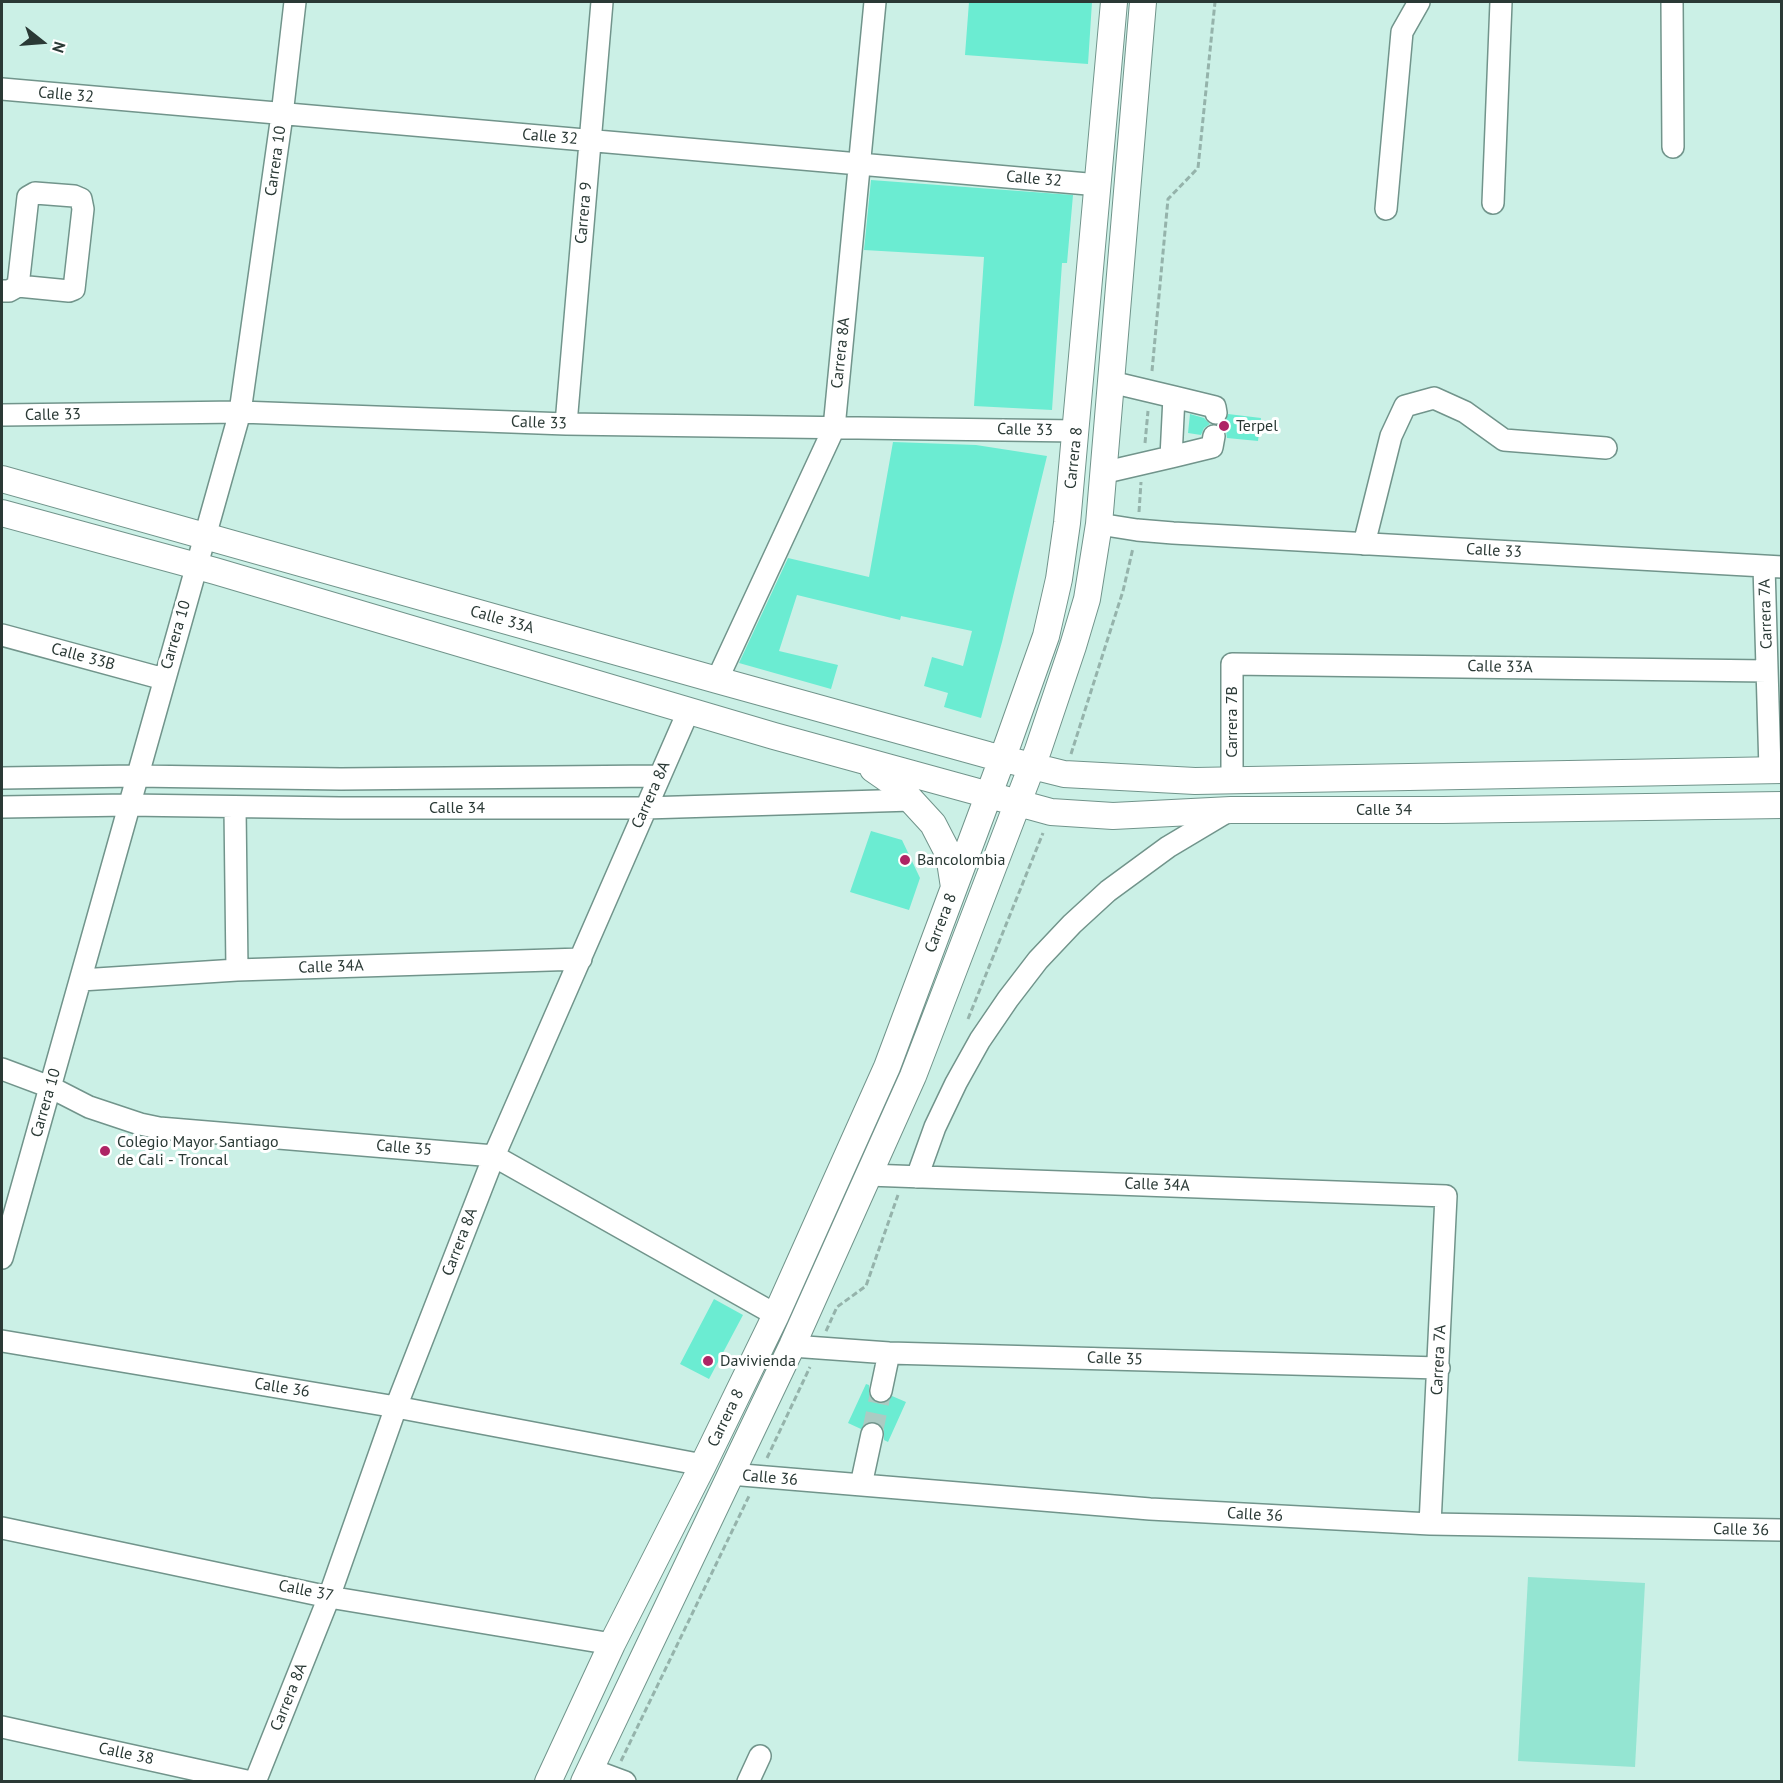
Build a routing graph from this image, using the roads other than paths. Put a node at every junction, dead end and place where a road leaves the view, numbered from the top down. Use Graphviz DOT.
graph roads {
  1 [pos="295,2"];
  2 [pos="602,2"];
  3 [pos="875,2"];
  4 [pos="1114,2"];
  5 [pos="1143,2"];
  6 [pos="1419,2"];
  7 [pos="1501,2"];
  8 [pos="1672,2"];
  9 [pos="2,89"];
  10 [pos="282,115"];
  11 [pos="591,141"];
  12 [pos="1673,147"];
  13 [pos="859,163"];
  14 [pos="1099,185"];
  15 [pos="1493,203"];
  16 [pos="1386,209"];
  17 [pos="10,288"];
  18 [pos="1111,382"];
  19 [pos="1174,397"];
  20 [pos="240,412"];
  21 [pos="1215,413"];
  22 [pos="2,416"];
  23 [pos="566,424"];
  24 [pos="834,428"];
  25 [pos="1077,431"];
  26 [pos="1214,436"];
  27 [pos="1606,448"];
  28 [pos="1171,457"];
  29 [pos="1102,473"];
  30 [pos="2,479"];
  31 [pos="2,513"];
  32 [pos="1099,524"];
  33 [pos="204,536"];
  34 [pos="1364,544"];
  35 [pos="196,566"];
  36 [pos="1773,566"];
  37 [pos="2,635"];
  38 [pos="1232,664"];
  39 [pos="1767,671"];
  40 [pos="164,679"];
  41 [pos="717,680"];
  42 [pos="688,712"];
  43 [pos="774,736"];
  44 [pos="1002,759"];
  45 [pos="861,760"];
  46 [pos="1031,767"];
  47 [pos="1776,770"];
  48 [pos="136,776"];
  49 [pos="658,776"];
  50 [pos="1443,776"];
  51 [pos="2,778"];
  52 [pos="341,779"];
  53 [pos="1232,779"];
  54 [pos="991,789"];
  55 [pos="912,800"];
  56 [pos="1018,802"];
  57 [pos="128,805"];
  58 [pos="1782,805"];
  59 [pos="2,807"];
  60 [pos="235,808"];
  61 [pos="340,808"];
  62 [pos="645,808"];
  63 [pos="1231,810"];
  64 [pos="1443,810"];
  65 [pos="954,890"];
  66 [pos="581,959"];
  67 [pos="237,970"];
  68 [pos="81,980"];
  69 [pos="2,1069"];
  70 [pos="50,1088"];
  71 [pos="494,1156"];
  72 [pos="868,1175"];
  73 [pos="917,1177"];
  74 [pos="1446,1196"];
  75 [pos="2,1258"];
  76 [pos="776,1315"];
  77 [pos="2,1341"];
  78 [pos="792,1346"];
  79 [pos="889,1353"];
  80 [pos="1439,1368"];
  81 [pos="881,1391"];
  82 [pos="396,1407"];
  83 [pos="872,1434"];
  84 [pos="703,1465"];
  85 [pos="730,1474"];
  86 [pos="861,1485"];
  87 [pos="1430,1524"];
  88 [pos="2,1528"];
  89 [pos="1782,1530"];
  90 [pos="328,1597"];
  91 [pos="612,1644"];
  92 [pos="2,1727"];
  93 [pos="760,1756"];
  94 [pos="603,1777"];
  95 [pos="253,1782"];
  96 [pos="548,1782"];
  97 [pos="748,1782"];
  1 -- 10 [label="street, Carrera 10"];
  2 -- 11 [label="street, Carrera 9"];
  3 -- 13 [label="street, Carrera 8A"];
  4 -- 14 [label="main road, Carrera 8"];
  5 -- 18 [label="main road, Carrera 8"];
  6 -- 16 [label="street"];
  7 -- 15 [label="street"];
  8 -- 12 [label="street"];
  9 -- 10 [label="street, Calle 32"];
  10 -- 11 [label="street, Calle 32"];
  10 -- 20 [label="street, Carrera 10"];
  11 -- 13 [label="street, Calle 32"];
  11 -- 23 [label="street, Carrera 9"];
  13 -- 14 [label="street, Calle 32"];
  13 -- 24 [label="street, Carrera 8A"];
  14 -- 25 [label="main road, Carrera 8"];
  17 -- 17 [label="street"];
  18 -- 19 [label="street"];
  18 -- 29 [label="main road, Carrera 8"];
  19 -- 21 [label="street"];
  19 -- 28 [label="street"];
  20 -- 22 [label="street, Calle 33"];
  20 -- 23 [label="street, Calle 33"];
  20 -- 33 [label="street, Carrera 10"];
  23 -- 24 [label="street, Calle 33"];
  24 -- 25 [label="street, Calle 33"];
  24 -- 41 [label="street, Carrera 8A"];
  25 -- 44 [label="main road, Carrera 8"];
  26 -- 28 [label="street"];
  27 -- 34 [label="street"];
  28 -- 29 [label="street"];
  29 -- 32 [label="main road, Carrera 8"];
  30 -- 33 [label="main road, Calle 33A"];
  31 -- 35 [label="main road"];
  32 -- 34 [label="street, Calle 33"];
  32 -- 46 [label="main road, Carrera 8"];
  33 -- 35 [label="street, Carrera 10"];
  33 -- 41 [label="main road, Calle 33A"];
  34 -- 36 [label="street, Calle 33"];
  35 -- 40 [label="street, Carrera 10"];
  35 -- 42 [label="main road"];
  36 -- 39 [label="street, Carrera 7A"];
  37 -- 40 [label="street, Calle 33B"];
  38 -- 39 [label="street, Calle 33A"];
  38 -- 53 [label="street, Carrera 7B"];
  39 -- 47 [label="street, Carrera 7A"];
  40 -- 48 [label="street, Carrera 10"];
  41 -- 44 [label="main road, Calle 33A"];
  42 -- 43 [label="main road"];
  42 -- 49 [label="street, Carrera 8A"];
  43 -- 45 [label="main road"];
  43 -- 54 [label="main road"];
  44 -- 46 [label="main road, Calle 34"];
  44 -- 54 [label="main road, Carrera 8"];
  45 -- 54 [label="main road"];
  45 -- 55 [label="main road"];
  46 -- 53 [label="main road, Calle 34"];
  46 -- 54 [label="main road"];
  46 -- 56 [label="main road, Carrera 8"];
  47 -- 50 [label="main road, Calle 34"];
  48 -- 51 [label="street, Calle 34"];
  48 -- 52 [label="street, Calle 34"];
  48 -- 57 [label="street, Carrera 10"];
  49 -- 52 [label="street, Calle 34"];
  49 -- 62 [label="street, Carrera 8A"];
  50 -- 53 [label="main road, Calle 34"];
  50 -- 64 [label="main road"];
  52 -- 61 [label="street"];
  54 -- 56 [label="main road, Calle 34"];
  54 -- 65 [label="main road, Carrera 8"];
  55 -- 62 [label="street, Calle 34"];
  55 -- 65 [label="main road"];
  56 -- 63 [label="main road, Calle 34"];
  56 -- 72 [label="main road, Carrera 8"];
  57 -- 59 [label="street, Calle 34"];
  57 -- 60 [label="street, Calle 34"];
  57 -- 68 [label="street, Carrera 10"];
  58 -- 64 [label="main road, Calle 34"];
  60 -- 61 [label="street, Calle 34"];
  60 -- 67 [label="street"];
  61 -- 62 [label="street, Calle 34"];
  62 -- 66 [label="street, Carrera 8A"];
  63 -- 64 [label="main road, Calle 34"];
  63 -- 73 [label="street"];
  65 -- 76 [label="main road, Carrera 8"];
  66 -- 67 [label="street, Calle 34A"];
  66 -- 71 [label="street, Carrera 8A"];
  67 -- 68 [label="street, Calle 34A"];
  68 -- 70 [label="street, Carrera 10"];
  69 -- 70 [label="street, Calle 35"];
  70 -- 71 [label="street, Calle 35"];
  70 -- 75 [label="street, Carrera 10"];
  71 -- 76 [label="street, Calle 35"];
  71 -- 82 [label="street, Carrera 8A"];
  72 -- 73 [label="street, Calle 34A"];
  72 -- 78 [label="main road, Carrera 8"];
  73 -- 74 [label="street, Calle 34A"];
  74 -- 80 [label="street, Carrera 7A"];
  76 -- 84 [label="main road, Carrera 8"];
  77 -- 82 [label="street, Calle 36"];
  78 -- 79 [label="street, Calle 35"];
  78 -- 85 [label="main road, Carrera 8"];
  79 -- 80 [label="street, Calle 35"];
  79 -- 81 [label="street"];
  80 -- 87 [label="street, Carrera 7A"];
  82 -- 84 [label="street, Calle 36"];
  82 -- 90 [label="street, Carrera 8A"];
  83 -- 86 [label="street"];
  84 -- 91 [label="main road, Carrera 8"];
  85 -- 86 [label="street, Calle 36"];
  85 -- 94 [label="main road, Carrera 8"];
  86 -- 87 [label="street, Calle 36"];
  87 -- 89 [label="street, Calle 36"];
  88 -- 90 [label="street, Calle 37"];
  90 -- 91 [label="street, Calle 37"];
  90 -- 95 [label="street, Carrera 8A"];
  91 -- 96 [label="main road, Carrera 8"];
  92 -- 95 [label="street, Calle 38"];
  93 -- 97 [label="street"];
}
